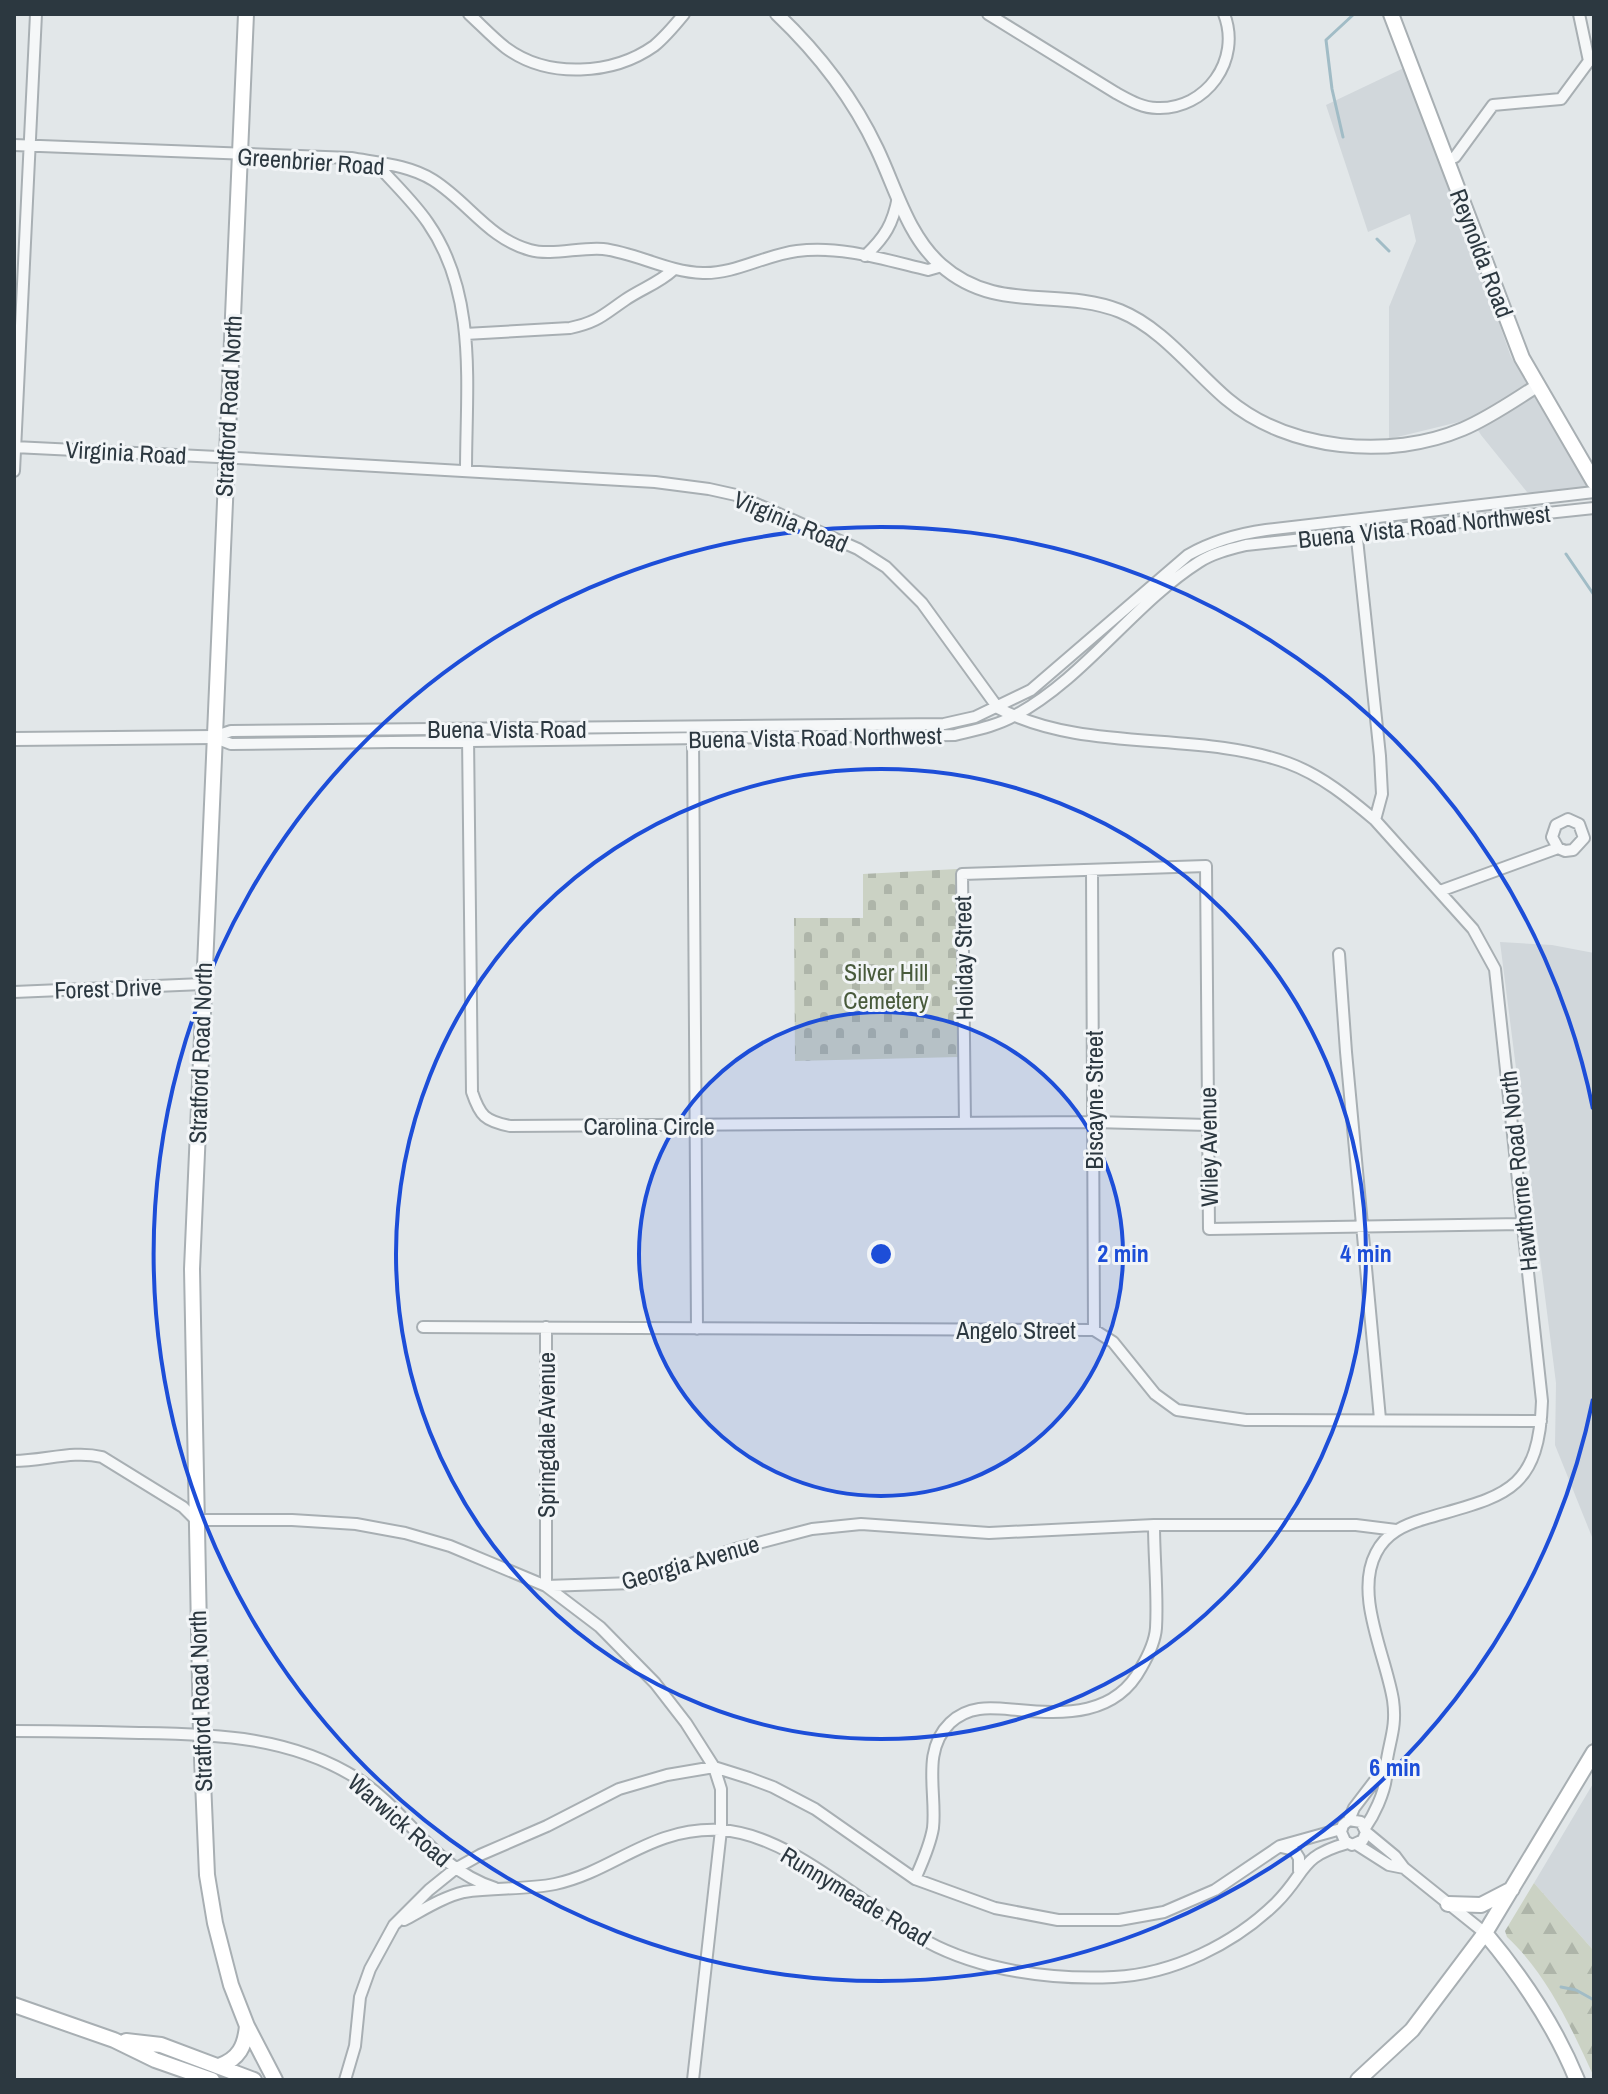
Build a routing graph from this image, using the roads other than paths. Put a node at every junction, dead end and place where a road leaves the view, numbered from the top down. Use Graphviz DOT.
graph roads {
  1 [pos="36,14"];
  2 [pos="246,14"];
  3 [pos="469,14"];
  4 [pos="684,14"];
  5 [pos="777,14"];
  6 [pos="988,14"];
  7 [pos="1224,14"];
  8 [pos="1391,14"];
  9 [pos="1579,14"];
  10 [pos="14,145"];
  11 [pos="30,146"];
  12 [pos="240,156"];
  13 [pos="1446,160"];
  14 [pos="375,162"];
  15 [pos="898,196"];
  16 [pos="865,256"];
  17 [pos="942,266"];
  18 [pos="673,270"];
  19 [pos="465,334"];
  20 [pos="1537,386"];
  21 [pos="15,447"];
  22 [pos="225,457"];
  23 [pos="466,470"];
  24 [pos="14,471"];
  25 [pos="1594,482"];
  26 [pos="1594,492"];
  27 [pos="1594,508"];
  28 [pos="1355,520"];
  29 [pos="1356,532"];
  30 [pos="998,708"];
  31 [pos="1014,716"];
  32 [pos="693,733"];
  33 [pos="468,735"];
  34 [pos="213,737"];
  35 [pos="14,739"];
  36 [pos="1375,820"];
  37 [pos="1558,848"];
  38 [pos="1092,870"];
  39 [pos="1440,891"];
  40 [pos="1339,954"];
  41 [pos="203,984"];
  42 [pos="14,992"];
  43 [pos="1094,1122"];
  44 [pos="965,1123"];
  45 [pos="1208,1125"];
  46 [pos="697,1126"];
  47 [pos="1522,1224"];
  48 [pos="1363,1226"];
  49 [pos="423,1327"];
  50 [pos="546,1327"];
  51 [pos="697,1329"];
  52 [pos="1094,1330"];
  53 [pos="1380,1419"];
  54 [pos="1541,1421"];
  55 [pos="14,1461"];
  56 [pos="196,1520"];
  57 [pos="1154,1525"];
  58 [pos="1396,1530"];
  59 [pos="546,1586"];
  60 [pos="14,1731"];
  61 [pos="201,1734"];
  62 [pos="1594,1752"];
  63 [pos="1386,1766"];
  64 [pos="714,1767"];
  65 [pos="1345,1824"];
  66 [pos="721,1830"];
  67 [pos="1366,1830"];
  68 [pos="1352,1844"];
  69 [pos="1280,1846"];
  70 [pos="1404,1868"];
  71 [pos="455,1869"];
  72 [pos="1299,1873"];
  73 [pos="915,1879"];
  74 [pos="1513,1889"];
  75 [pos="500,1890"];
  76 [pos="1448,1904"];
  77 [pos="394,1925"];
  78 [pos="1485,1933"];
  79 [pos="14,2005"];
  80 [pos="247,2026"];
  81 [pos="114,2040"];
  82 [pos="219,2066"];
  83 [pos="206,2079"];
  84 [pos="254,2080"];
  85 [pos="275,2080"];
  86 [pos="345,2080"];
  87 [pos="693,2080"];
  88 [pos="1358,2080"];
  89 [pos="1577,2080"];
  1 -- 11 [label="street"];
  2 -- 12 [label="main road, Stratford Road North"];
  3 -- 4 [label="street"];
  5 -- 15 [label="street"];
  6 -- 7 [label="street"];
  8 -- 13 [label="main road, Reynolda Road"];
  9 -- 13 [label="street"];
  10 -- 11 [label="street, Greenbrier Road"];
  11 -- 12 [label="street, Greenbrier Road"];
  11 -- 21 [label="street"];
  12 -- 14 [label="street, Greenbrier Road"];
  12 -- 22 [label="main road, Stratford Road North"];
  13 -- 20 [label="main road, Reynolda Road"];
  14 -- 18 [label="street, Greenbrier Road"];
  14 -- 19 [label="street"];
  15 -- 16 [label="street"];
  15 -- 17 [label="street"];
  16 -- 17 [label="street, Greenbrier Road"];
  16 -- 18 [label="street, Greenbrier Road"];
  17 -- 20 [label="street"];
  18 -- 19 [label="street"];
  19 -- 23 [label="street"];
  20 -- 25 [label="main road, Reynolda Road"];
  21 -- 22 [label="street, Virginia Road"];
  21 -- 24 [label="street"];
  22 -- 23 [label="street, Virginia Road"];
  22 -- 34 [label="main road, Stratford Road North"];
  23 -- 30 [label="street, Virginia Road"];
  26 -- 28 [label="street, Buena Vista Road Northwest"];
  27 -- 29 [label="street, Buena Vista Road Northwest"];
  28 -- 29 [label="street"];
  28 -- 30 [label="street, Buena Vista Road Northwest"];
  29 -- 31 [label="street, Buena Vista Road Northwest"];
  29 -- 36 [label="street"];
  30 -- 31 [label="street, Virginia Road"];
  30 -- 32 [label="street, Buena Vista Road"];
  31 -- 32 [label="street, Buena Vista Road Northwest"];
  31 -- 36 [label="street, Virginia Road"];
  32 -- 33 [label="street, Buena Vista Road"];
  32 -- 46 [label="street"];
  33 -- 34 [label="street, Buena Vista Road"];
  33 -- 46 [label="street, Carolina Circle"];
  34 -- 35 [label="street, Buena Vista Road"];
  34 -- 41 [label="main road, Stratford Road North"];
  36 -- 39 [label="street, Hawthorne Road North"];
  37 -- 39 [label="street"];
  38 -- 43 [label="street, Biscayne Street"];
  38 -- 44 [label="street, Holiday Street"];
  38 -- 45 [label="street, Wiley Avenue"];
  39 -- 47 [label="street, Hawthorne Road North"];
  40 -- 48 [label="street"];
  41 -- 42 [label="street, Forest Drive"];
  41 -- 56 [label="main road, Stratford Road North"];
  43 -- 44 [label="street, Carolina Circle"];
  43 -- 45 [label="street, Carolina Circle"];
  43 -- 52 [label="street, Biscayne Street"];
  44 -- 46 [label="street, Carolina Circle"];
  45 -- 48 [label="street, Wiley Avenue"];
  46 -- 51 [label="street"];
  47 -- 48 [label="street, Wiley Avenue"];
  47 -- 54 [label="street, Hawthorne Road North"];
  48 -- 53 [label="street"];
  49 -- 50 [label="street"];
  50 -- 51 [label="street, Springdale Avenue"];
  50 -- 59 [label="street, Springdale Avenue"];
  51 -- 52 [label="street, Angelo Street"];
  52 -- 53 [label="street, Angelo Street"];
  53 -- 54 [label="street, Angelo Street"];
  54 -- 58 [label="street, Hawthorne Road North"];
  55 -- 56 [label="street"];
  56 -- 59 [label="street, Georgia Avenue"];
  56 -- 61 [label="main road, Stratford Road North"];
  57 -- 58 [label="street, Georgia Avenue"];
  57 -- 59 [label="street, Georgia Avenue"];
  57 -- 73 [label="street"];
  58 -- 63 [label="street"];
  59 -- 64 [label="street"];
  60 -- 61 [label="street, Warwick Road"];
  61 -- 71 [label="street, Warwick Road"];
  61 -- 80 [label="main road, Stratford Road North"];
  62 -- 74 [label="main road"];
  63 -- 65 [label="street"];
  63 -- 67 [label="street"];
  64 -- 66 [label="street"];
  64 -- 71 [label="street, Runnymeade Road"];
  64 -- 73 [label="street, Runnymeade Road"];
  65 -- 67 [label="street"];
  65 -- 68 [label="street"];
  65 -- 69 [label="street, Runnymeade Road"];
  66 -- 72 [label="street, Runnymeade Road"];
  66 -- 75 [label="street, Runnymeade Road"];
  66 -- 87 [label="street"];
  67 -- 68 [label="street"];
  67 -- 70 [label="street"];
  68 -- 70 [label="street"];
  68 -- 72 [label="street, Runnymeade Road"];
  69 -- 72 [label="street"];
  69 -- 73 [label="street, Runnymeade Road"];
  70 -- 76 [label="street"];
  71 -- 75 [label="street, Warwick Road"];
  71 -- 77 [label="street, Runnymeade Road"];
  74 -- 76 [label="main road"];
  74 -- 78 [label="main road"];
  75 -- 77 [label="street, Runnymeade Road"];
  76 -- 78 [label="street"];
  77 -- 86 [label="street, Runnymeade Road"];
  78 -- 88 [label="main road"];
  78 -- 89 [label="main road"];
  79 -- 81 [label="main road"];
  80 -- 82 [label="main road"];
  80 -- 85 [label="main road, Stratford Road North"];
  81 -- 82 [label="main road"];
  81 -- 83 [label="main road"];
  82 -- 84 [label="main road"];
}
